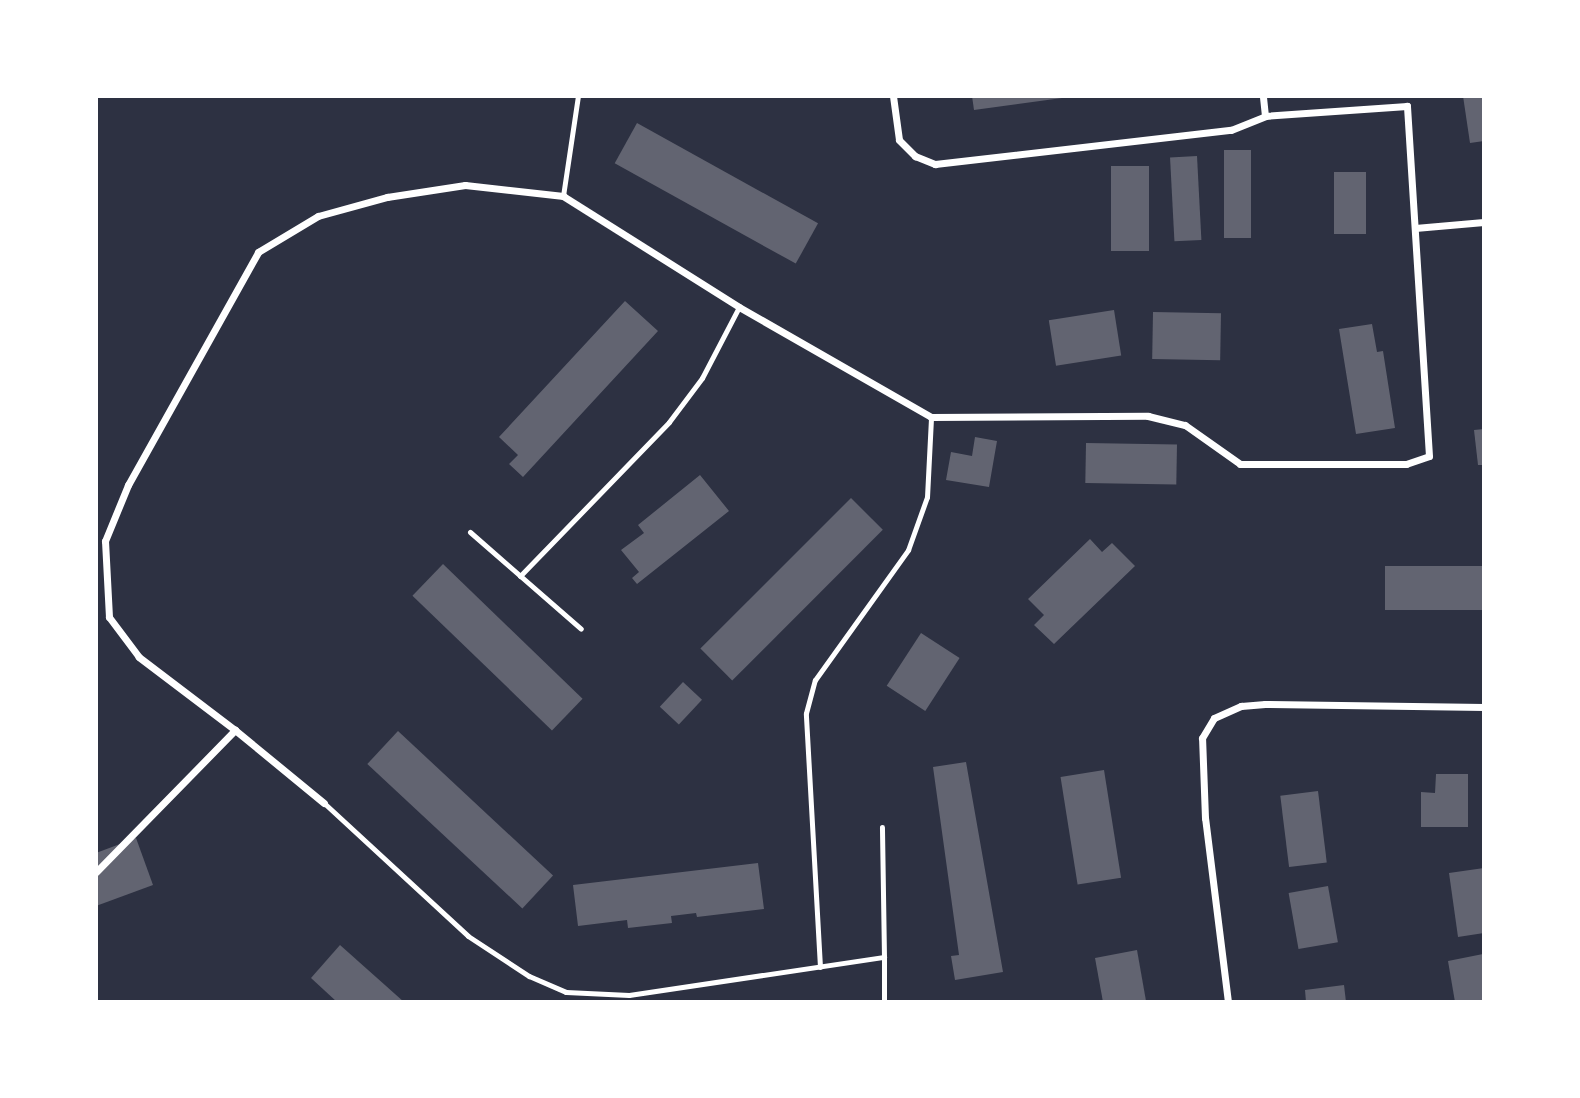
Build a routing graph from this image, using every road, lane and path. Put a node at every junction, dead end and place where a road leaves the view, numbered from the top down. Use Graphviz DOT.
graph roads {
  1 [pos="578,96"];
  2 [pos="893,96"];
  3 [pos="1262,96"];
  4 [pos="1406,96"];
  5 [pos="1407,106"];
  6 [pos="1265,116"];
  7 [pos="563,196"];
  8 [pos="1484,222"];
  9 [pos="1415,228"];
  10 [pos="739,307"];
  11 [pos="931,416"];
  12 [pos="470,532"];
  13 [pos="520,576"];
  14 [pos="581,629"];
  15 [pos="1484,707"];
  16 [pos="235,730"];
  17 [pos="324,803"];
  18 [pos="883,827"];
  19 [pos="96,872"];
  20 [pos="884,957"];
  21 [pos="820,967"];
  22 [pos="884,1002"];
  23 [pos="1228,1002"];
  1 -- 7 [label="lane"];
  2 -- 6 [label="street"];
  3 -- 6 [label="street"];
  4 -- 5 [label="street"];
  5 -- 6 [label="street"];
  5 -- 9 [label="street"];
  7 -- 10 [label="street"];
  7 -- 16 [label="street"];
  8 -- 9 [label="street"];
  9 -- 11 [label="street"];
  10 -- 11 [label="street"];
  10 -- 13 [label="lane"];
  11 -- 21 [label="lane"];
  12 -- 13 [label="lane"];
  13 -- 14 [label="lane"];
  15 -- 23 [label="street"];
  16 -- 17 [label="street"];
  16 -- 19 [label="street"];
  17 -- 21 [label="lane"];
  18 -- 20 [label="lane"];
  20 -- 21 [label="lane"];
  20 -- 22 [label="lane"];
}
